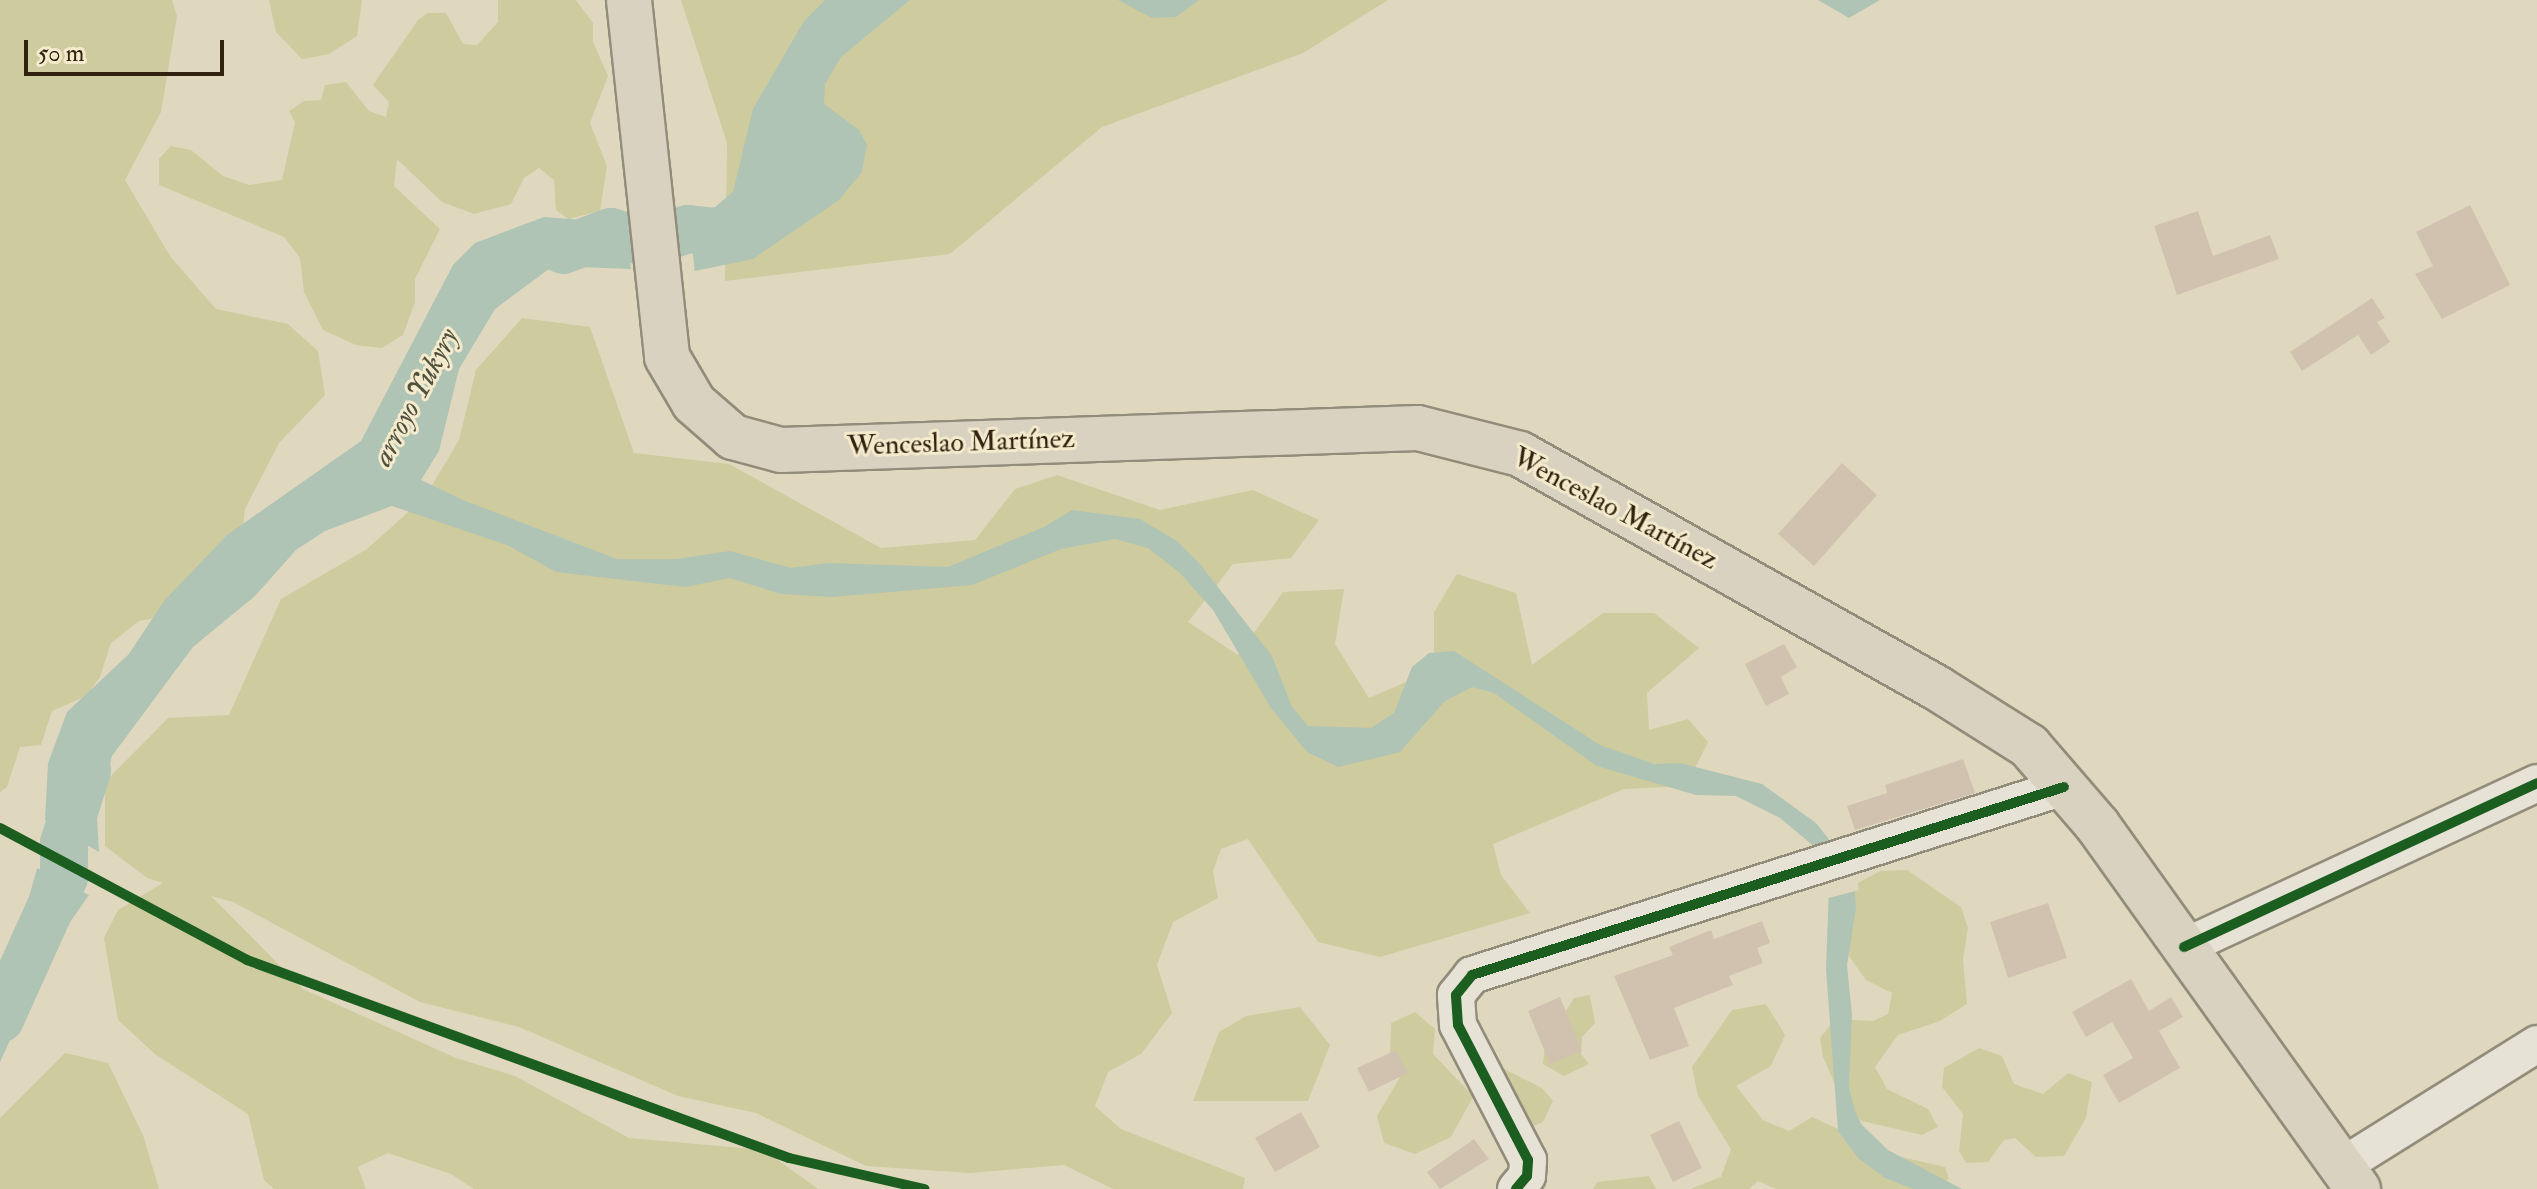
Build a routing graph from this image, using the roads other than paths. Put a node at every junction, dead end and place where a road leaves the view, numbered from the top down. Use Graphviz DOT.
graph roads {
  1 [pos="629,0"];
  2 [pos="2537,783"];
  3 [pos="2064,787"];
  4 [pos="2184,947"];
  5 [pos="2537,1044"];
  6 [pos="2350,1178"];
  7 [pos="1516,1189"];
  1 -- 3 [label="main road, Wenceslao Martínez"];
  2 -- 4 [label="street"];
  3 -- 4 [label="main road, Wenceslao Martínez"];
  3 -- 7 [label="street"];
  4 -- 6 [label="main road, Wenceslao Martínez"];
  5 -- 6 [label="street"];
}
